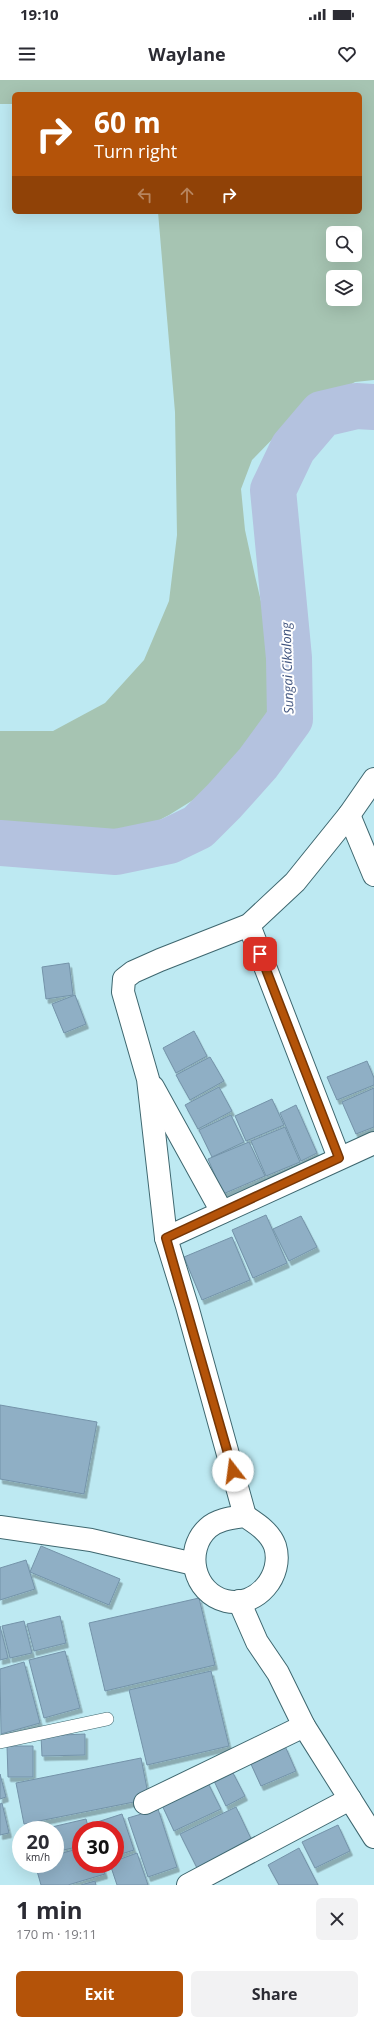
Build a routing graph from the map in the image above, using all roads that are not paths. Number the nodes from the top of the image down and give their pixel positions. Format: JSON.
{"nodes":[{"id":1,"x":374,"y":779,"type":"edge"},
{"id":2,"x":349,"y":815,"type":"junction"},
{"id":3,"x":374,"y":875,"type":"edge"},
{"id":4,"x":249,"y":925,"type":"junction"},
{"id":5,"x":148,"y":1079,"type":"junction"},
{"id":6,"x":374,"y":1143,"type":"edge"},
{"id":7,"x":339,"y":1158,"type":"junction"},
{"id":8,"x":222,"y":1212,"type":"junction"},
{"id":9,"x":166,"y":1238,"type":"junction"},
{"id":10,"x":245,"y":1516,"type":"junction"},
{"id":11,"x":0,"y":1527,"type":"edge"},
{"id":12,"x":194,"y":1564,"type":"junction"},
{"id":13,"x":239,"y":1601,"type":"junction"},
{"id":14,"x":107,"y":1719,"type":"dead end"},
{"id":15,"x":304,"y":1726,"type":"junction"},
{"id":16,"x":0,"y":1742,"type":"edge"},
{"id":17,"x":350,"y":1799,"type":"junction"},
{"id":18,"x":145,"y":1803,"type":"dead end"},
{"id":19,"x":374,"y":1837,"type":"edge"},
{"id":20,"x":188,"y":1885,"type":"edge"}],
"edges":[{"from":1,"to":2,"type":"street"},
{"from":2,"to":3,"type":"street"},
{"from":2,"to":4,"type":"street"},
{"from":4,"to":5,"type":"street"},
{"from":4,"to":7,"type":"street"},
{"from":5,"to":8,"type":"street"},
{"from":5,"to":9,"type":"street"},
{"from":6,"to":7,"type":"street"},
{"from":7,"to":8,"type":"street"},
{"from":8,"to":9,"type":"street"},
{"from":9,"to":10,"type":"street"},
{"from":10,"to":12,"type":"street"},
{"from":10,"to":13,"type":"street"},
{"from":11,"to":12,"type":"street"},
{"from":12,"to":13,"type":"street"},
{"from":13,"to":15,"type":"street"},
{"from":14,"to":16,"type":"lane"},
{"from":15,"to":17,"type":"street"},
{"from":15,"to":18,"type":"street"},
{"from":17,"to":19,"type":"street"},
{"from":17,"to":20,"type":"street"}]}
